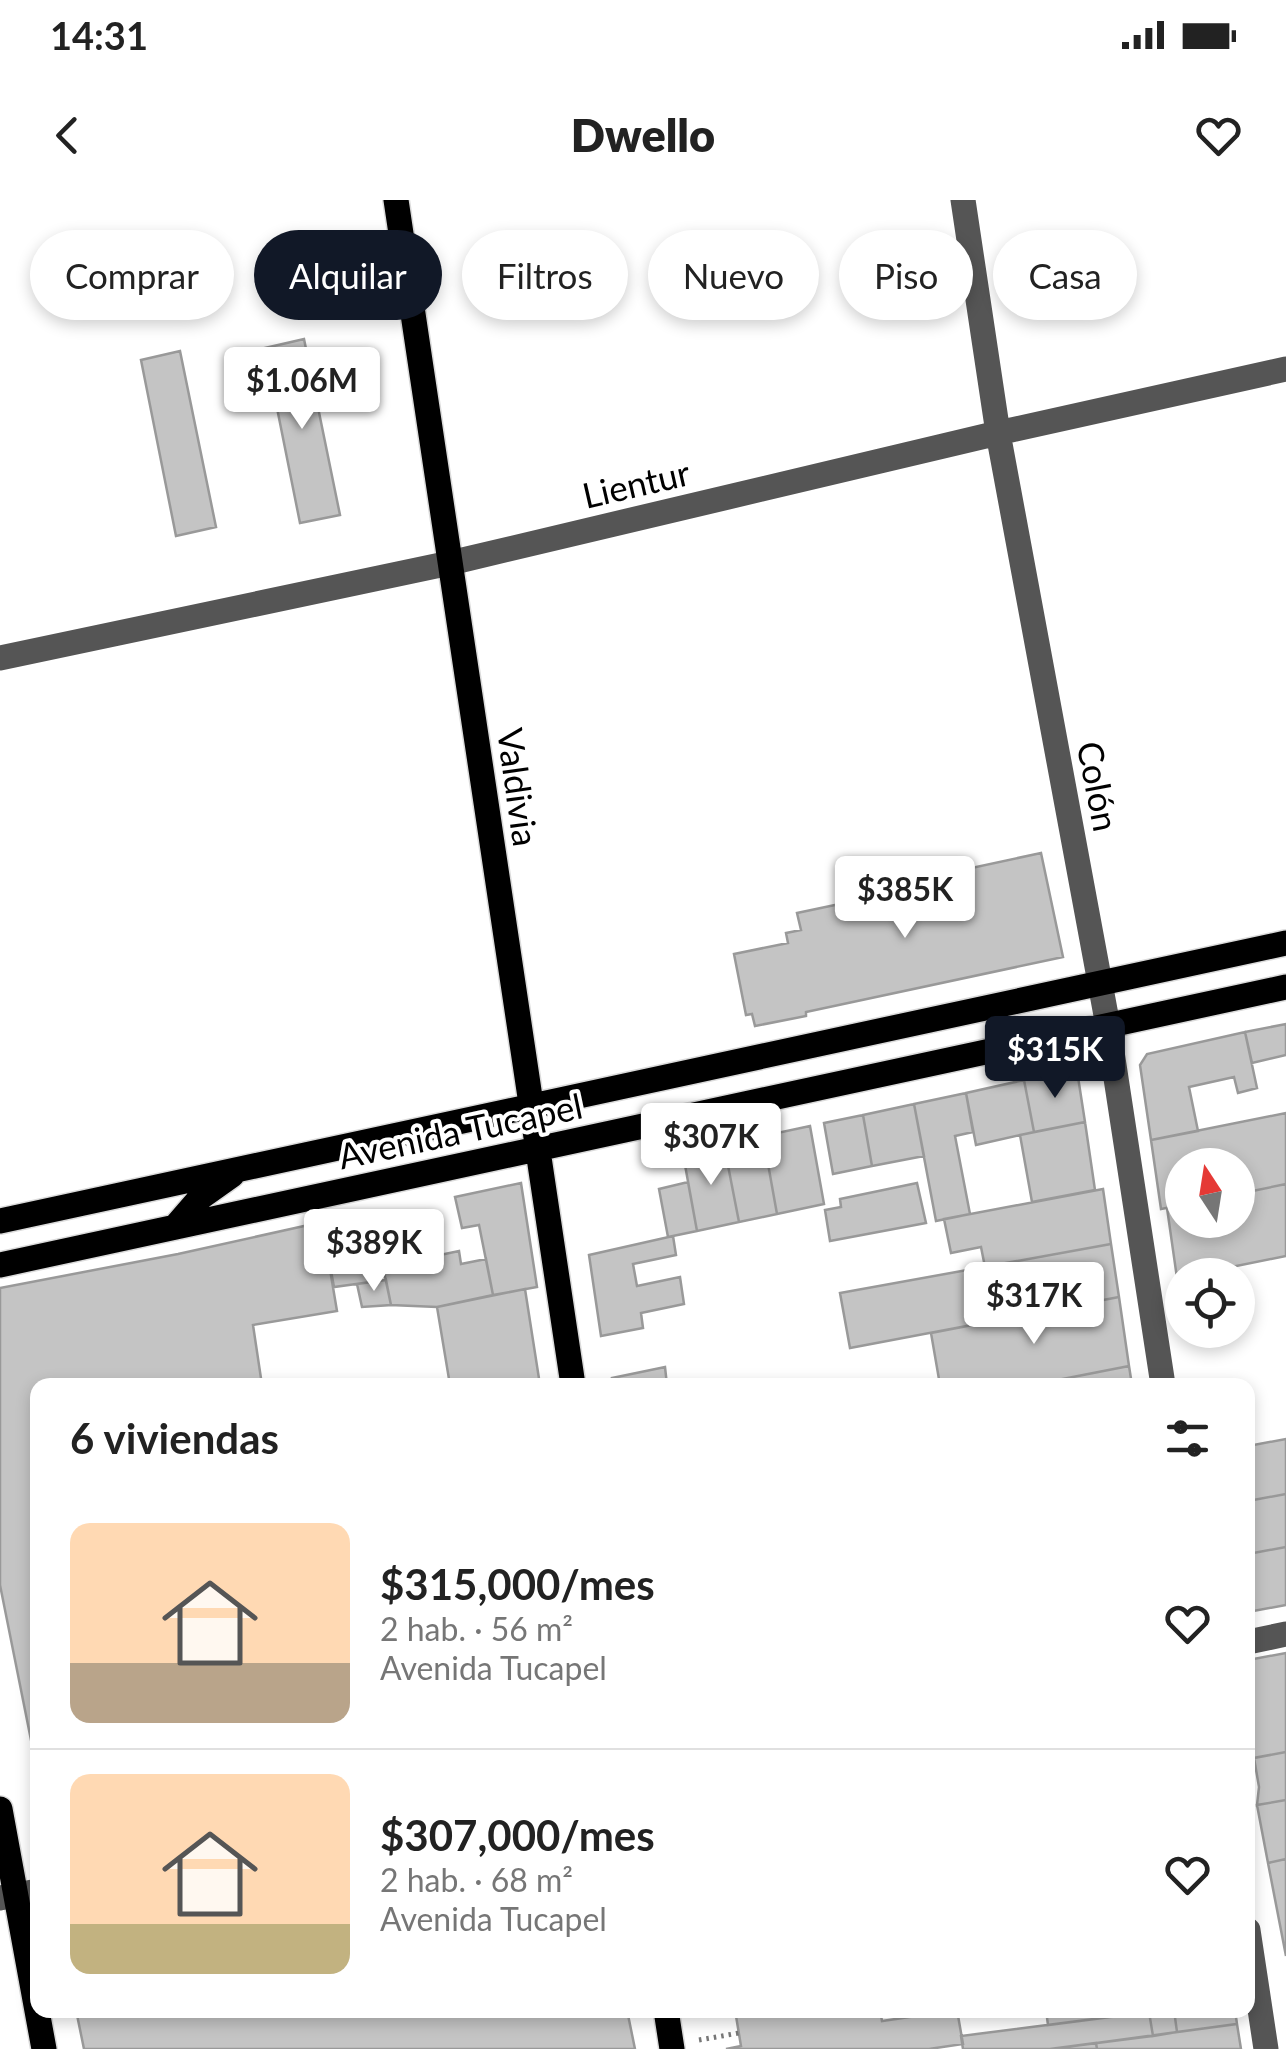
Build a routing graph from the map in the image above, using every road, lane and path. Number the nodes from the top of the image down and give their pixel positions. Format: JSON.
{"nodes":[{"id":1,"x":396,"y":200,"type":"edge"},
{"id":2,"x":963,"y":200,"type":"edge"},
{"id":3,"x":1286,"y":369,"type":"edge"},
{"id":4,"x":998,"y":433,"type":"junction"},
{"id":5,"x":450,"y":564,"type":"junction"},
{"id":6,"x":0,"y":658,"type":"edge"},
{"id":7,"x":1286,"y":943,"type":"edge"},
{"id":8,"x":1100,"y":984,"type":"junction"},
{"id":9,"x":1286,"y":987,"type":"edge"},
{"id":10,"x":1108,"y":1026,"type":"junction"},
{"id":11,"x":532,"y":1106,"type":"junction"},
{"id":12,"x":538,"y":1148,"type":"junction"},
{"id":13,"x":245,"y":1168,"type":"junction"},
{"id":14,"x":0,"y":1220,"type":"edge"},
{"id":15,"x":175,"y":1227,"type":"junction"},
{"id":16,"x":0,"y":1265,"type":"edge"},
{"id":17,"x":572,"y":1378,"type":"edge"},
{"id":18,"x":1162,"y":1378,"type":"edge"},
{"id":19,"x":1286,"y":1634,"type":"edge"},
{"id":20,"x":1255,"y":1641,"type":"edge"},
{"id":21,"x":0,"y":1810,"type":"edge"},
{"id":22,"x":18,"y":1895,"type":"edge"},
{"id":23,"x":30,"y":1966,"type":"edge"},
{"id":24,"x":1255,"y":1976,"type":"edge"},
{"id":25,"x":39,"y":2018,"type":"edge"},
{"id":26,"x":667,"y":2018,"type":"edge"},
{"id":27,"x":739,"y":2033,"type":"dead end"},
{"id":28,"x":672,"y":2047,"type":"edge"},
{"id":29,"x":44,"y":2049,"type":"edge"},
{"id":30,"x":1266,"y":2049,"type":"edge"}],
"edges":[{"from":1,"to":5,"type":"main road","name":"Valdivia"},
{"from":2,"to":4,"type":"street","name":"Colón"},
{"from":3,"to":4,"type":"street","name":"Lientur"},
{"from":4,"to":5,"type":"street","name":"Lientur"},
{"from":4,"to":8,"type":"street","name":"Colón"},
{"from":5,"to":6,"type":"street","name":"Lientur"},
{"from":5,"to":11,"type":"main road","name":"Valdivia"},
{"from":7,"to":8,"type":"main road","name":"Avenida Tucapel"},
{"from":8,"to":10,"type":"street","name":"Colón"},
{"from":8,"to":11,"type":"main road","name":"Avenida Tucapel"},
{"from":9,"to":10,"type":"main road","name":"Avenida Tucapel"},
{"from":10,"to":12,"type":"main road","name":"Avenida Tucapel"},
{"from":10,"to":18,"type":"street","name":"Colón"},
{"from":11,"to":12,"type":"main road","name":"Valdivia"},
{"from":11,"to":13,"type":"main road","name":"Avenida Tucapel"},
{"from":12,"to":15,"type":"main road","name":"Avenida Tucapel"},
{"from":12,"to":17,"type":"main road","name":"Valdivia"},
{"from":13,"to":14,"type":"main road","name":"Avenida Tucapel"},
{"from":13,"to":15,"type":"main road"},
{"from":15,"to":16,"type":"main road","name":"Avenida Tucapel"},
{"from":19,"to":20,"type":"street"},
{"from":21,"to":22,"type":"main road"},
{"from":22,"to":23,"type":"main road"},
{"from":24,"to":30,"type":"street"},
{"from":25,"to":29,"type":"main road"},
{"from":26,"to":28,"type":"main road"},
{"from":27,"to":28,"type":"path"}]}
